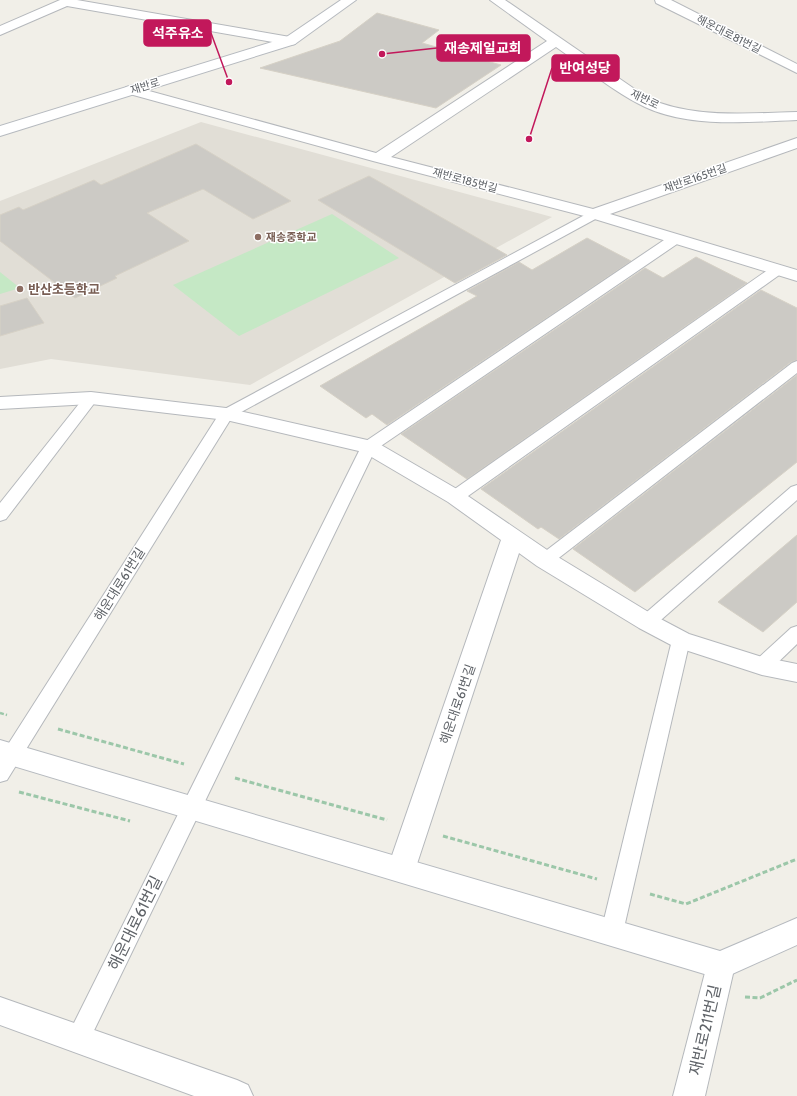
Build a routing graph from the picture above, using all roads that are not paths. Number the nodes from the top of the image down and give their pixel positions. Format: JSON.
{"nodes":[{"id":1,"x":350,"y":0,"type":"edge"},
{"id":2,"x":496,"y":0,"type":"edge"},
{"id":3,"x":661,"y":0,"type":"edge"},
{"id":4,"x":67,"y":1,"type":"edge"},
{"id":5,"x":0,"y":31,"type":"edge"},
{"id":6,"x":290,"y":42,"type":"junction"},
{"id":7,"x":555,"y":42,"type":"junction"},
{"id":8,"x":797,"y":69,"type":"edge"},
{"id":9,"x":131,"y":90,"type":"junction"},
{"id":10,"x":797,"y":116,"type":"edge"},
{"id":11,"x":0,"y":131,"type":"edge"},
{"id":12,"x":797,"y":143,"type":"edge"},
{"id":13,"x":378,"y":158,"type":"junction"},
{"id":14,"x":594,"y":214,"type":"junction"},
{"id":15,"x":675,"y":239,"type":"junction"},
{"id":16,"x":777,"y":270,"type":"junction"},
{"id":17,"x":797,"y":276,"type":"edge"},
{"id":18,"x":797,"y":366,"type":"edge"},
{"id":19,"x":91,"y":398,"type":"junction"},
{"id":20,"x":0,"y":403,"type":"edge"},
{"id":21,"x":226,"y":414,"type":"junction"},
{"id":22,"x":369,"y":447,"type":"junction"},
{"id":23,"x":797,"y":491,"type":"edge"},
{"id":24,"x":455,"y":497,"type":"junction"},
{"id":25,"x":0,"y":515,"type":"edge"},
{"id":26,"x":513,"y":538,"type":"junction"},
{"id":27,"x":545,"y":560,"type":"junction"},
{"id":28,"x":647,"y":622,"type":"junction"},
{"id":29,"x":797,"y":633,"type":"edge"},
{"id":30,"x":681,"y":640,"type":"junction"},
{"id":31,"x":762,"y":666,"type":"junction"},
{"id":32,"x":797,"y":673,"type":"edge"},
{"id":33,"x":4,"y":760,"type":"edge"},
{"id":34,"x":192,"y":808,"type":"junction"},
{"id":35,"x":401,"y":870,"type":"junction"},
{"id":36,"x":797,"y":931,"type":"edge"},
{"id":37,"x":612,"y":932,"type":"junction"},
{"id":38,"x":721,"y":964,"type":"junction"},
{"id":39,"x":0,"y":1011,"type":"edge"},
{"id":40,"x":78,"y":1039,"type":"junction"},
{"id":41,"x":237,"y":1096,"type":"edge"},
{"id":42,"x":690,"y":1096,"type":"edge"}],
"edges":[{"from":1,"to":6,"type":"street","name":"재반로"},
{"from":2,"to":7,"type":"street","name":"재반로"},
{"from":3,"to":8,"type":"street","name":"해운대로81번길"},
{"from":4,"to":5,"type":"street"},
{"from":4,"to":6,"type":"street"},
{"from":6,"to":9,"type":"street","name":"재반로"},
{"from":7,"to":10,"type":"street","name":"재반로"},
{"from":7,"to":13,"type":"street"},
{"from":9,"to":11,"type":"street","name":"재반로"},
{"from":9,"to":13,"type":"street","name":"재반로185번길"},
{"from":12,"to":14,"type":"street","name":"재반로165번길"},
{"from":13,"to":14,"type":"street","name":"재반로185번길"},
{"from":14,"to":15,"type":"street","name":"재반로185번길"},
{"from":14,"to":21,"type":"lane"},
{"from":15,"to":16,"type":"street","name":"재반로185번길"},
{"from":15,"to":22,"type":"lane"},
{"from":16,"to":17,"type":"street","name":"재반로185번길"},
{"from":16,"to":24,"type":"lane"},
{"from":18,"to":27,"type":"lane"},
{"from":19,"to":20,"type":"street"},
{"from":19,"to":21,"type":"street"},
{"from":19,"to":25,"type":"lane"},
{"from":21,"to":22,"type":"street"},
{"from":21,"to":33,"type":"lane","name":"해운대로61번길"},
{"from":22,"to":24,"type":"street"},
{"from":22,"to":34,"type":"lane","name":"해운대로61번길"},
{"from":23,"to":28,"type":"lane"},
{"from":24,"to":26,"type":"street"},
{"from":26,"to":27,"type":"street"},
{"from":26,"to":35,"type":"street","name":"해운대로61번길"},
{"from":27,"to":28,"type":"street"},
{"from":28,"to":30,"type":"street"},
{"from":29,"to":31,"type":"lane"},
{"from":30,"to":31,"type":"street"},
{"from":30,"to":37,"type":"lane"},
{"from":31,"to":32,"type":"street"},
{"from":33,"to":34,"type":"street","name":"해운대로61번길"},
{"from":34,"to":35,"type":"street","name":"해운대로61번길"},
{"from":34,"to":40,"type":"lane","name":"해운대로61번길"},
{"from":35,"to":37,"type":"street","name":"해운대로61번길"},
{"from":36,"to":38,"type":"street"},
{"from":37,"to":38,"type":"street","name":"해운대로61번길"},
{"from":38,"to":42,"type":"street","name":"재반로211번길"},
{"from":39,"to":40,"type":"street"},
{"from":40,"to":41,"type":"street"}]}
